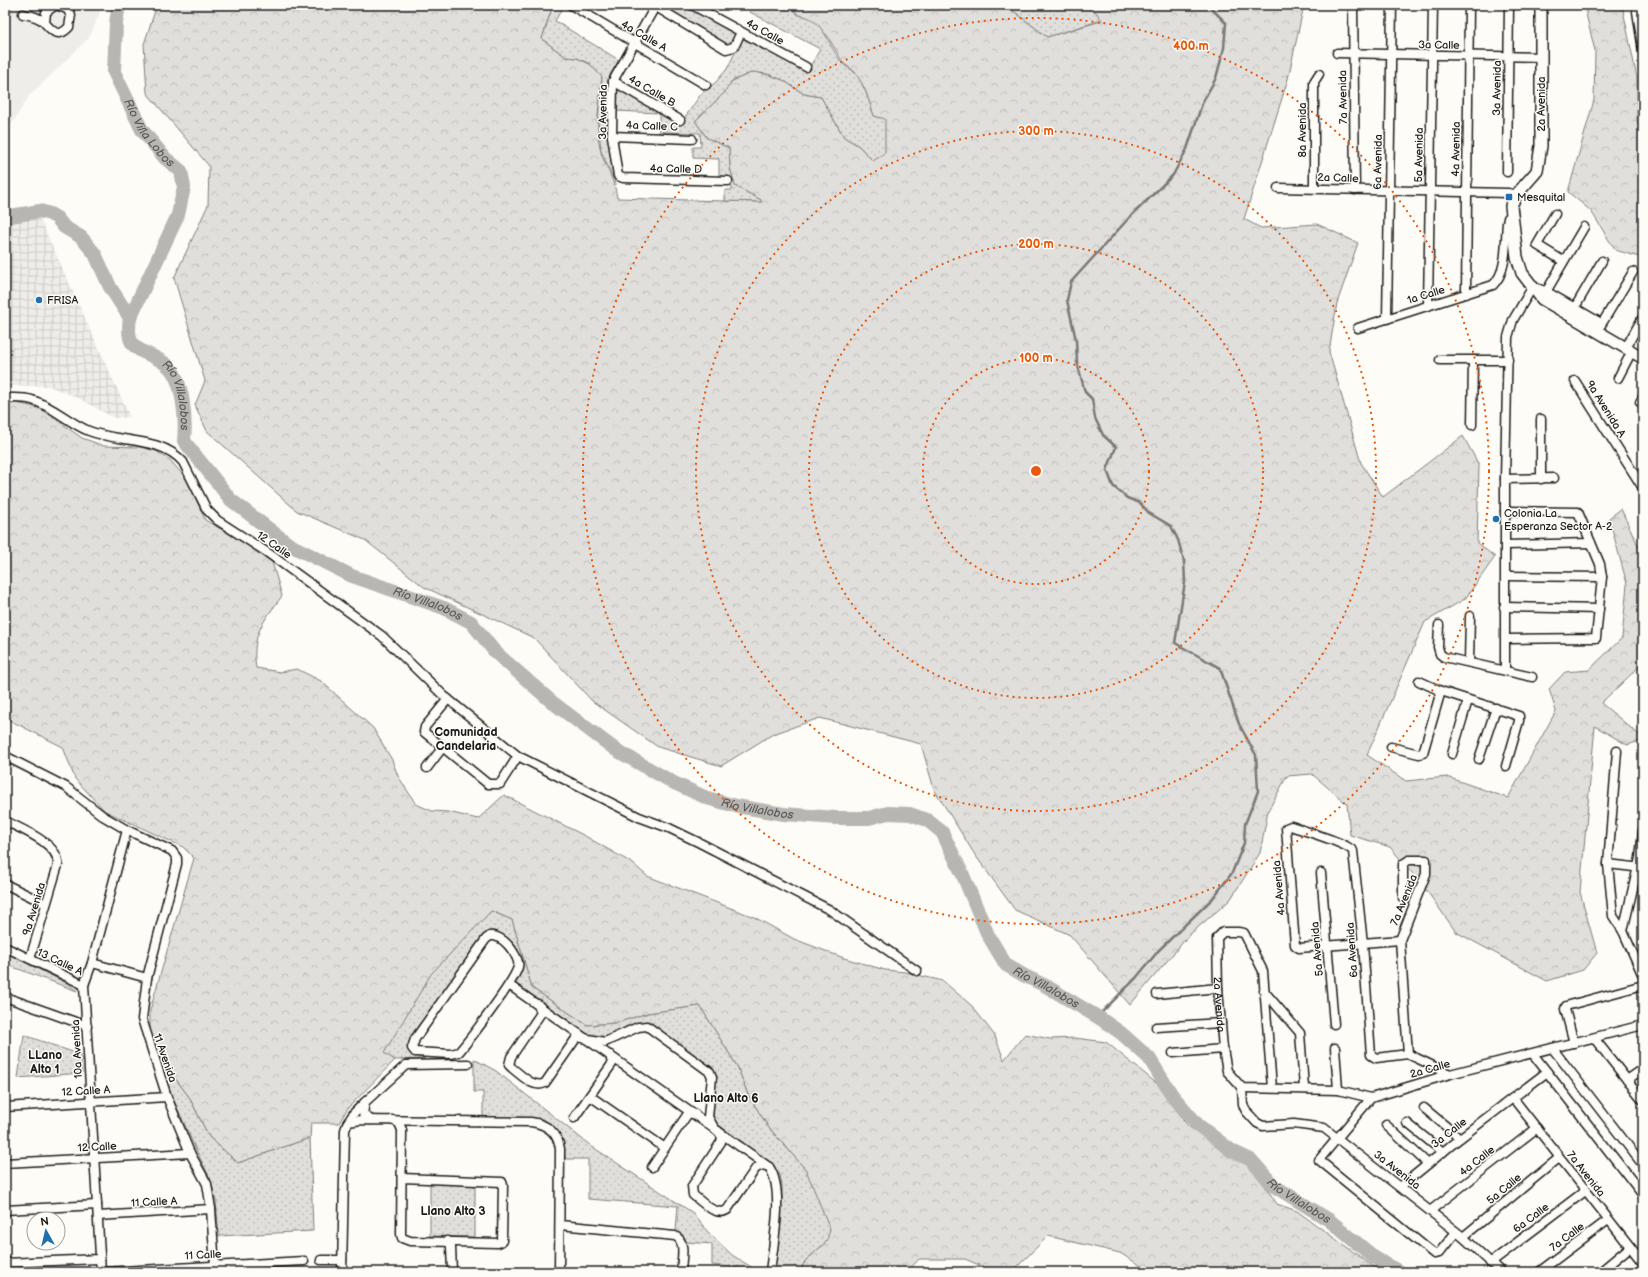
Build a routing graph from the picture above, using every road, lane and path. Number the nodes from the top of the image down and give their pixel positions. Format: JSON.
{"nodes":[{"id":1,"x":570,"y":5,"type":"edge"},
{"id":2,"x":692,"y":5,"type":"edge"},
{"id":3,"x":1354,"y":5,"type":"edge"},
{"id":4,"x":1392,"y":5,"type":"edge"},
{"id":5,"x":1433,"y":5,"type":"edge"},
{"id":6,"x":1469,"y":5,"type":"edge"},
{"id":7,"x":1509,"y":5,"type":"edge"},
{"id":8,"x":1541,"y":5,"type":"edge"},
{"id":9,"x":1636,"y":5,"type":"edge"},
{"id":10,"x":655,"y":6,"type":"edge"},
{"id":11,"x":23,"y":14,"type":"tunnel mouth"},
{"id":12,"x":44,"y":23,"type":"dead end"},
{"id":13,"x":741,"y":32,"type":"junction"},
{"id":14,"x":635,"y":43,"type":"junction"},
{"id":15,"x":1643,"y":51,"type":"edge"},
{"id":16,"x":1337,"y":53,"type":"dead end"},
{"id":17,"x":1353,"y":55,"type":"junction"},
{"id":18,"x":1391,"y":55,"type":"junction"},
{"id":19,"x":1432,"y":56,"type":"junction"},
{"id":20,"x":1468,"y":56,"type":"junction"},
{"id":21,"x":1509,"y":56,"type":"junction"},
{"id":22,"x":1541,"y":56,"type":"junction"},
{"id":23,"x":806,"y":67,"type":"dead end"},
{"id":24,"x":1319,"y":74,"type":"dead end"},
{"id":25,"x":613,"y":81,"type":"junction"},
{"id":26,"x":706,"y":85,"type":"dead end"},
{"id":27,"x":680,"y":120,"type":"dead end"},
{"id":28,"x":612,"y":136,"type":"junction"},
{"id":29,"x":692,"y":139,"type":"dead end"},
{"id":30,"x":1507,"y":172,"type":"dead end"},
{"id":31,"x":623,"y":178,"type":"joint"},
{"id":32,"x":728,"y":181,"type":"dead end"},
{"id":33,"x":1278,"y":188,"type":"dead end"},
{"id":34,"x":1314,"y":188,"type":"junction"},
{"id":35,"x":1355,"y":190,"type":"junction"},
{"id":36,"x":1389,"y":190,"type":"junction"},
{"id":37,"x":1430,"y":191,"type":"junction"},
{"id":38,"x":1467,"y":192,"type":"junction"},
{"id":39,"x":1516,"y":195,"type":"junction"},
{"id":40,"x":1555,"y":214,"type":"dead end"},
{"id":41,"x":1512,"y":217,"type":"junction"},
{"id":42,"x":1584,"y":227,"type":"dead end"},
{"id":43,"x":1563,"y":261,"type":"junction"},
{"id":44,"x":1602,"y":261,"type":"dead end"},
{"id":45,"x":1632,"y":272,"type":"dead end"},
{"id":46,"x":1532,"y":288,"type":"junction"},
{"id":47,"x":1466,"y":294,"type":"junction"},
{"id":48,"x":1544,"y":296,"type":"junction"},
{"id":49,"x":1428,"y":306,"type":"junction"},
{"id":50,"x":1574,"y":309,"type":"junction"},
{"id":51,"x":1643,"y":317,"type":"edge"},
{"id":52,"x":1387,"y":319,"type":"junction"},
{"id":53,"x":1602,"y":325,"type":"junction"},
{"id":54,"x":1358,"y":328,"type":"dead end"},
{"id":55,"x":1635,"y":348,"type":"edge"},
{"id":56,"x":1643,"y":358,"type":"edge"},
{"id":57,"x":1440,"y":360,"type":"dead end"},
{"id":58,"x":1473,"y":360,"type":"junction"},
{"id":59,"x":1508,"y":360,"type":"junction"},
{"id":60,"x":1618,"y":378,"type":"dead end"},
{"id":61,"x":1575,"y":381,"type":"dead end"},
{"id":62,"x":5,"y":398,"type":"edge"},
{"id":63,"x":1541,"y":419,"type":"dead end"},
{"id":64,"x":1472,"y":425,"type":"dead end"},
{"id":65,"x":1554,"y":478,"type":"dead end"},
{"id":66,"x":1505,"y":479,"type":"junction"},
{"id":67,"x":1541,"y":479,"type":"junction"},
{"id":68,"x":1643,"y":488,"type":"edge"},
{"id":69,"x":1505,"y":511,"type":"junction"},
{"id":70,"x":1591,"y":543,"type":"junction"},
{"id":71,"x":1505,"y":545,"type":"junction"},
{"id":72,"x":1506,"y":576,"type":"junction"},
{"id":73,"x":1602,"y":577,"type":"junction"},
{"id":74,"x":1504,"y":607,"type":"junction"},
{"id":75,"x":1599,"y":609,"type":"junction"},
{"id":76,"x":1470,"y":616,"type":"dead end"},
{"id":77,"x":1439,"y":625,"type":"dead end"},
{"id":78,"x":1506,"y":639,"type":"junction"},
{"id":79,"x":1469,"y":662,"type":"junction"},
{"id":80,"x":1505,"y":670,"type":"junction"},
{"id":81,"x":1532,"y":677,"type":"dead end"},
{"id":82,"x":1419,"y":681,"type":"dead end"},
{"id":83,"x":1441,"y":691,"type":"junction"},
{"id":84,"x":448,"y":699,"type":"junction"},
{"id":85,"x":1468,"y":700,"type":"junction"},
{"id":86,"x":1496,"y":708,"type":"junction"},
{"id":87,"x":443,"y":747,"type":"junction"},
{"id":88,"x":1391,"y":747,"type":"dead end"},
{"id":89,"x":1616,"y":751,"type":"dead end"},
{"id":90,"x":1452,"y":754,"type":"dead end"},
{"id":91,"x":5,"y":756,"type":"edge"},
{"id":92,"x":518,"y":756,"type":"junction"},
{"id":93,"x":1479,"y":759,"type":"dead end"},
{"id":94,"x":1506,"y":766,"type":"dead end"},
{"id":95,"x":427,"y":768,"type":"dead end"},
{"id":96,"x":5,"y":821,"type":"edge"},
{"id":97,"x":127,"y":830,"type":"junction"},
{"id":98,"x":1643,"y":830,"type":"edge"},
{"id":99,"x":1349,"y":848,"type":"joint"},
{"id":100,"x":1608,"y":864,"type":"junction"},
{"id":101,"x":1640,"y":868,"type":"edge"},
{"id":102,"x":1321,"y":873,"type":"dead end"},
{"id":103,"x":5,"y":884,"type":"edge"},
{"id":104,"x":1403,"y":898,"type":"dead end"},
{"id":105,"x":46,"y":904,"type":"junction"},
{"id":106,"x":1623,"y":931,"type":"junction"},
{"id":107,"x":1400,"y":940,"type":"junction"},
{"id":108,"x":1363,"y":944,"type":"junction"},
{"id":109,"x":1328,"y":946,"type":"junction"},
{"id":110,"x":5,"y":947,"type":"edge"},
{"id":111,"x":30,"y":960,"type":"junction"},
{"id":112,"x":92,"y":963,"type":"junction"},
{"id":113,"x":917,"y":971,"type":"dead end"},
{"id":114,"x":1643,"y":976,"type":"edge"},
{"id":115,"x":147,"y":978,"type":"junction"},
{"id":116,"x":84,"y":985,"type":"junction"},
{"id":117,"x":509,"y":985,"type":"junction"},
{"id":118,"x":1643,"y":985,"type":"edge"},
{"id":119,"x":1218,"y":988,"type":"junction"},
{"id":120,"x":1264,"y":991,"type":"junction"},
{"id":121,"x":1157,"y":994,"type":"dead end"},
{"id":122,"x":5,"y":997,"type":"edge"},
{"id":123,"x":537,"y":1004,"type":"junction"},
{"id":124,"x":1221,"y":1022,"type":"junction"},
{"id":125,"x":1334,"y":1024,"type":"dead end"},
{"id":126,"x":1643,"y":1025,"type":"edge"},
{"id":127,"x":86,"y":1026,"type":"junction"},
{"id":128,"x":1156,"y":1027,"type":"dead end"},
{"id":129,"x":1594,"y":1038,"type":"junction"},
{"id":130,"x":588,"y":1040,"type":"junction"},
{"id":131,"x":1574,"y":1043,"type":"junction"},
{"id":132,"x":1335,"y":1048,"type":"dead end"},
{"id":133,"x":1223,"y":1049,"type":"junction"},
{"id":134,"x":1553,"y":1049,"type":"junction"},
{"id":135,"x":1173,"y":1053,"type":"dead end"},
{"id":136,"x":1408,"y":1054,"type":"junction"},
{"id":137,"x":1533,"y":1054,"type":"junction"},
{"id":138,"x":610,"y":1055,"type":"junction"},
{"id":139,"x":468,"y":1064,"type":"dead end"},
{"id":140,"x":1643,"y":1069,"type":"edge"},
{"id":141,"x":1547,"y":1072,"type":"junction"},
{"id":142,"x":1450,"y":1074,"type":"junction"},
{"id":143,"x":1627,"y":1080,"type":"junction"},
{"id":144,"x":1242,"y":1088,"type":"junction"},
{"id":145,"x":1272,"y":1088,"type":"junction"},
{"id":146,"x":1304,"y":1088,"type":"junction"},
{"id":147,"x":1338,"y":1090,"type":"junction"},
{"id":148,"x":590,"y":1096,"type":"junction"},
{"id":149,"x":167,"y":1097,"type":"junction"},
{"id":150,"x":1371,"y":1098,"type":"junction"},
{"id":151,"x":1513,"y":1098,"type":"junction"},
{"id":152,"x":1643,"y":1100,"type":"edge"},
{"id":153,"x":91,"y":1102,"type":"junction"},
{"id":154,"x":365,"y":1102,"type":"junction"},
{"id":155,"x":5,"y":1107,"type":"edge"},
{"id":156,"x":1424,"y":1108,"type":"dead end"},
{"id":157,"x":695,"y":1114,"type":"junction"},
{"id":158,"x":574,"y":1118,"type":"dead end"},
{"id":159,"x":371,"y":1120,"type":"junction"},
{"id":160,"x":391,"y":1120,"type":"junction"},
{"id":161,"x":1407,"y":1123,"type":"dead end"},
{"id":162,"x":347,"y":1125,"type":"junction"},
{"id":163,"x":1386,"y":1125,"type":"dead end"},
{"id":164,"x":716,"y":1128,"type":"junction"},
{"id":165,"x":1537,"y":1128,"type":"junction"},
{"id":166,"x":1336,"y":1138,"type":"junction"},
{"id":167,"x":1460,"y":1138,"type":"junction"},
{"id":168,"x":665,"y":1148,"type":"junction"},
{"id":169,"x":1443,"y":1152,"type":"junction"},
{"id":170,"x":190,"y":1153,"type":"junction"},
{"id":171,"x":94,"y":1158,"type":"junction"},
{"id":172,"x":1559,"y":1158,"type":"junction"},
{"id":173,"x":5,"y":1163,"type":"edge"},
{"id":174,"x":1428,"y":1164,"type":"junction"},
{"id":175,"x":1643,"y":1165,"type":"edge"},
{"id":176,"x":769,"y":1167,"type":"junction"},
{"id":177,"x":652,"y":1168,"type":"dead end"},
{"id":178,"x":402,"y":1178,"type":"junction"},
{"id":179,"x":1400,"y":1187,"type":"junction"},
{"id":180,"x":1585,"y":1190,"type":"junction"},
{"id":181,"x":1643,"y":1195,"type":"edge"},
{"id":182,"x":97,"y":1205,"type":"junction"},
{"id":183,"x":5,"y":1210,"type":"edge"},
{"id":184,"x":211,"y":1210,"type":"junction"},
{"id":185,"x":1430,"y":1211,"type":"junction"},
{"id":186,"x":98,"y":1216,"type":"junction"},
{"id":187,"x":1608,"y":1220,"type":"junction"},
{"id":188,"x":560,"y":1225,"type":"junction"},
{"id":189,"x":1456,"y":1232,"type":"junction"},
{"id":190,"x":1463,"y":1238,"type":"junction"},
{"id":191,"x":447,"y":1241,"type":"junction"},
{"id":192,"x":1630,"y":1247,"type":"junction"},
{"id":193,"x":100,"y":1259,"type":"junction"},
{"id":194,"x":321,"y":1260,"type":"dead end"},
{"id":195,"x":342,"y":1260,"type":"junction"},
{"id":196,"x":304,"y":1261,"type":"dead end"},
{"id":197,"x":5,"y":1263,"type":"edge"},
{"id":198,"x":1490,"y":1263,"type":"junction"},
{"id":199,"x":1643,"y":1263,"type":"edge"},
{"id":200,"x":215,"y":1266,"type":"junction"},
{"id":201,"x":102,"y":1272,"type":"edge"},
{"id":202,"x":342,"y":1272,"type":"edge"},
{"id":203,"x":452,"y":1272,"type":"edge"},
{"id":204,"x":559,"y":1272,"type":"edge"},
{"id":205,"x":680,"y":1272,"type":"edge"},
{"id":206,"x":770,"y":1272,"type":"edge"},
{"id":207,"x":1501,"y":1272,"type":"edge"},
{"id":208,"x":1538,"y":1272,"type":"edge"},
{"id":209,"x":1600,"y":1272,"type":"edge"}],
"edges":[{"from":1,"to":14,"type":"street","name":"4a Calle A"},
{"from":2,"to":13,"type":"street","name":"4a Calle"},
{"from":3,"to":17,"type":"street","name":"7a Avenida"},
{"from":4,"to":18,"type":"street","name":"6a Avenida"},
{"from":5,"to":19,"type":"street","name":"5a Avenida"},
{"from":6,"to":20,"type":"street","name":"4a Avenida"},
{"from":7,"to":21,"type":"street","name":"3a Avenida"},
{"from":8,"to":22,"type":"main road","name":"2a Avenida"},
{"from":9,"to":15,"type":"street"},
{"from":10,"to":13,"type":"street"},
{"from":10,"to":14,"type":"street","name":"3a Avenida"},
{"from":11,"to":12,"type":"street"},
{"from":13,"to":23,"type":"street","name":"4a Calle"},
{"from":14,"to":25,"type":"street","name":"3a Avenida"},
{"from":14,"to":26,"type":"street","name":"4a Calle A"},
{"from":16,"to":17,"type":"street","name":"3a Calle"},
{"from":17,"to":18,"type":"street","name":"3a Calle"},
{"from":17,"to":35,"type":"street","name":"7a Avenida"},
{"from":18,"to":19,"type":"street","name":"3a Calle"},
{"from":18,"to":36,"type":"street","name":"6a Avenida"},
{"from":19,"to":20,"type":"street","name":"3a Calle"},
{"from":19,"to":37,"type":"street","name":"5a Avenida"},
{"from":20,"to":21,"type":"street","name":"3a Calle"},
{"from":20,"to":38,"type":"street","name":"4a Avenida"},
{"from":21,"to":22,"type":"street","name":"3a Calle"},
{"from":21,"to":30,"type":"street","name":"3a Avenida"},
{"from":22,"to":39,"type":"main road","name":"2a Avenida"},
{"from":24,"to":34,"type":"street","name":"8a Avenida"},
{"from":25,"to":27,"type":"street","name":"4a Calle B"},
{"from":25,"to":28,"type":"street","name":"3a Avenida"},
{"from":28,"to":29,"type":"street","name":"4a Calle C"},
{"from":28,"to":31,"type":"street","name":"3a Avenida"},
{"from":31,"to":32,"type":"street","name":"4a Calle D"},
{"from":33,"to":34,"type":"street","name":"2a Calle"},
{"from":34,"to":35,"type":"street","name":"2a Calle"},
{"from":35,"to":36,"type":"street","name":"2a Calle"},
{"from":36,"to":37,"type":"street","name":"2a Calle"},
{"from":36,"to":52,"type":"street","name":"6a Avenida"},
{"from":37,"to":38,"type":"street","name":"2a Calle"},
{"from":37,"to":49,"type":"street","name":"5a Avenida"},
{"from":38,"to":39,"type":"street","name":"2a Calle"},
{"from":38,"to":47,"type":"street","name":"4a Avenida"},
{"from":39,"to":41,"type":"main road"},
{"from":40,"to":43,"type":"street"},
{"from":41,"to":46,"type":"main road"},
{"from":41,"to":47,"type":"street","name":"1a Calle"},
{"from":42,"to":43,"type":"street"},
{"from":43,"to":48,"type":"street"},
{"from":44,"to":50,"type":"street"},
{"from":45,"to":53,"type":"street"},
{"from":46,"to":48,"type":"main road"},
{"from":46,"to":59,"type":"street"},
{"from":47,"to":49,"type":"street","name":"1a Calle"},
{"from":48,"to":50,"type":"main road"},
{"from":48,"to":55,"type":"main road"},
{"from":49,"to":52,"type":"street","name":"1a Calle"},
{"from":50,"to":53,"type":"main road"},
{"from":51,"to":55,"type":"street"},
{"from":52,"to":54,"type":"street","name":"1a Calle"},
{"from":53,"to":55,"type":"main road"},
{"from":55,"to":56,"type":"main road"},
{"from":55,"to":60,"type":"street"},
{"from":57,"to":58,"type":"street"},
{"from":58,"to":59,"type":"street"},
{"from":58,"to":64,"type":"street"},
{"from":59,"to":66,"type":"street"},
{"from":61,"to":68,"type":"street","name":"9a Avenida A"},
{"from":62,"to":84,"type":"street","name":"12 Calle"},
{"from":63,"to":67,"type":"street"},
{"from":65,"to":67,"type":"street"},
{"from":66,"to":67,"type":"street"},
{"from":66,"to":69,"type":"street"},
{"from":69,"to":70,"type":"street"},
{"from":69,"to":71,"type":"street"},
{"from":70,"to":71,"type":"street"},
{"from":70,"to":73,"type":"street"},
{"from":71,"to":72,"type":"street"},
{"from":72,"to":73,"type":"street"},
{"from":72,"to":74,"type":"street"},
{"from":73,"to":75,"type":"street"},
{"from":74,"to":75,"type":"street"},
{"from":74,"to":78,"type":"street"},
{"from":75,"to":78,"type":"street"},
{"from":76,"to":79,"type":"street"},
{"from":77,"to":79,"type":"street"},
{"from":78,"to":80,"type":"street"},
{"from":79,"to":80,"type":"street"},
{"from":80,"to":81,"type":"street"},
{"from":82,"to":83,"type":"street"},
{"from":83,"to":85,"type":"street"},
{"from":83,"to":88,"type":"street"},
{"from":84,"to":87,"type":"street"},
{"from":84,"to":92,"type":"street","name":"12 Calle"},
{"from":85,"to":86,"type":"street"},
{"from":85,"to":90,"type":"street"},
{"from":86,"to":93,"type":"street"},
{"from":86,"to":94,"type":"street"},
{"from":87,"to":92,"type":"street"},
{"from":87,"to":95,"type":"street"},
{"from":89,"to":100,"type":"street"},
{"from":91,"to":97,"type":"street"},
{"from":92,"to":113,"type":"street","name":"12 Calle"},
{"from":96,"to":105,"type":"street","name":"9a Avenida"},
{"from":97,"to":112,"type":"street","name":"10a Avenida"},
{"from":97,"to":115,"type":"street","name":"11 Avenida"},
{"from":98,"to":101,"type":"street"},
{"from":99,"to":108,"type":"street","name":"6a Avenida"},
{"from":99,"to":109,"type":"street","name":"4a Avenida"},
{"from":100,"to":101,"type":"street"},
{"from":100,"to":106,"type":"street"},
{"from":101,"to":106,"type":"street"},
{"from":102,"to":109,"type":"street","name":"5a Avenida"},
{"from":103,"to":105,"type":"street"},
{"from":104,"to":107,"type":"street","name":"7a Avenida"},
{"from":105,"to":111,"type":"street","name":"9a Avenida"},
{"from":106,"to":114,"type":"street"},
{"from":107,"to":108,"type":"street"},
{"from":107,"to":136,"type":"street","name":"7a Avenida"},
{"from":108,"to":109,"type":"street"},
{"from":108,"to":136,"type":"street","name":"6a Avenida"},
{"from":109,"to":125,"type":"street","name":"5a Avenida"},
{"from":110,"to":111,"type":"street","name":"13 Calle A"},
{"from":111,"to":116,"type":"street","name":"13 Calle A"},
{"from":112,"to":115,"type":"street","name":"13 Calle A"},
{"from":112,"to":116,"type":"street","name":"10a Avenida"},
{"from":115,"to":149,"type":"street","name":"11 Avenida"},
{"from":116,"to":127,"type":"street","name":"10a Avenida"},
{"from":117,"to":117,"type":"street"},
{"from":117,"to":123,"type":"street"},
{"from":118,"to":131,"type":"street"},
{"from":119,"to":120,"type":"street","name":"2a Avenida"},
{"from":119,"to":121,"type":"street"},
{"from":119,"to":124,"type":"street","name":"2a Avenida"},
{"from":120,"to":145,"type":"street"},
{"from":120,"to":146,"type":"street"},
{"from":122,"to":127,"type":"street"},
{"from":123,"to":130,"type":"street"},
{"from":123,"to":130,"type":"street"},
{"from":124,"to":128,"type":"street"},
{"from":124,"to":133,"type":"street","name":"2a Avenida"},
{"from":126,"to":129,"type":"street","name":"2a Calle"},
{"from":127,"to":153,"type":"street","name":"10a Avenida"},
{"from":129,"to":131,"type":"street","name":"2a Calle"},
{"from":129,"to":143,"type":"street"},
{"from":130,"to":138,"type":"street"},
{"from":130,"to":164,"type":"street"},
{"from":131,"to":134,"type":"street","name":"2a Calle"},
{"from":132,"to":147,"type":"street"},
{"from":133,"to":135,"type":"street"},
{"from":133,"to":144,"type":"street","name":"2a Avenida"},
{"from":134,"to":137,"type":"street","name":"2a Calle"},
{"from":134,"to":175,"type":"street"},
{"from":136,"to":142,"type":"street"},
{"from":137,"to":141,"type":"street"},
{"from":137,"to":142,"type":"street","name":"2a Calle"},
{"from":138,"to":148,"type":"street"},
{"from":138,"to":157,"type":"street"},
{"from":139,"to":154,"type":"street"},
{"from":140,"to":143,"type":"street"},
{"from":141,"to":151,"type":"street","name":"3a Calle"},
{"from":141,"to":181,"type":"street"},
{"from":142,"to":150,"type":"street","name":"2a Calle"},
{"from":143,"to":152,"type":"street"},
{"from":144,"to":145,"type":"street"},
{"from":144,"to":166,"type":"street","name":"3a Avenida"},
{"from":145,"to":146,"type":"street"},
{"from":146,"to":147,"type":"street"},
{"from":147,"to":150,"type":"street"},
{"from":148,"to":158,"type":"street"},
{"from":148,"to":168,"type":"street"},
{"from":149,"to":153,"type":"street","name":"12 Calle A"},
{"from":149,"to":170,"type":"street","name":"11 Avenida"},
{"from":150,"to":166,"type":"street"},
{"from":151,"to":165,"type":"street","name":"7a Avenida"},
{"from":151,"to":167,"type":"street","name":"3a Calle"},
{"from":153,"to":155,"type":"street","name":"12 Calle A"},
{"from":153,"to":171,"type":"street","name":"10a Avenida"},
{"from":154,"to":159,"type":"street"},
{"from":154,"to":162,"type":"street"},
{"from":156,"to":167,"type":"street"},
{"from":157,"to":164,"type":"street"},
{"from":157,"to":168,"type":"street"},
{"from":159,"to":160,"type":"street"},
{"from":159,"to":162,"type":"street"},
{"from":160,"to":178,"type":"street"},
{"from":160,"to":188,"type":"street"},
{"from":161,"to":169,"type":"street"},
{"from":162,"to":195,"type":"street"},
{"from":163,"to":174,"type":"street"},
{"from":164,"to":176,"type":"street"},
{"from":164,"to":176,"type":"street"},
{"from":165,"to":172,"type":"street","name":"7a Avenida"},
{"from":165,"to":185,"type":"street","name":"4a Calle"},
{"from":166,"to":179,"type":"street","name":"3a Avenida"},
{"from":166,"to":189,"type":"street"},
{"from":167,"to":169,"type":"street","name":"3a Calle"},
{"from":168,"to":177,"type":"street"},
{"from":169,"to":174,"type":"street","name":"3a Calle"},
{"from":170,"to":171,"type":"street","name":"12 Calle"},
{"from":170,"to":184,"type":"street","name":"11 Avenida"},
{"from":171,"to":173,"type":"street","name":"12 Calle"},
{"from":171,"to":182,"type":"street","name":"10a Avenida"},
{"from":172,"to":180,"type":"street","name":"7a Avenida"},
{"from":172,"to":190,"type":"street","name":"5a Calle"},
{"from":174,"to":179,"type":"street","name":"3a Calle"},
{"from":176,"to":206,"type":"street"},
{"from":178,"to":191,"type":"street"},
{"from":178,"to":191,"type":"street"},
{"from":179,"to":185,"type":"street","name":"3a Avenida"},
{"from":180,"to":187,"type":"street","name":"7a Avenida"},
{"from":180,"to":198,"type":"street","name":"6a Calle"},
{"from":182,"to":183,"type":"street"},
{"from":182,"to":186,"type":"street","name":"10a Avenida"},
{"from":184,"to":186,"type":"street","name":"11 Calle A"},
{"from":184,"to":200,"type":"street","name":"11 Avenida"},
{"from":185,"to":189,"type":"street","name":"3a Avenida"},
{"from":186,"to":193,"type":"street","name":"10a Avenida"},
{"from":187,"to":192,"type":"street","name":"7a Avenida"},
{"from":187,"to":208,"type":"street","name":"7a Calle"},
{"from":188,"to":204,"type":"street"},
{"from":188,"to":205,"type":"street"},
{"from":189,"to":190,"type":"street","name":"3a Avenida"},
{"from":190,"to":198,"type":"street","name":"3a Avenida"},
{"from":191,"to":203,"type":"street"},
{"from":192,"to":199,"type":"street","name":"7a Avenida"},
{"from":192,"to":209,"type":"street"},
{"from":193,"to":197,"type":"street"},
{"from":193,"to":201,"type":"street","name":"10a Avenida"},
{"from":194,"to":195,"type":"street"},
{"from":195,"to":202,"type":"street"},
{"from":196,"to":200,"type":"street","name":"11 Calle"},
{"from":198,"to":207,"type":"street","name":"3a Avenida"},
{"from":200,"to":201,"type":"street","name":"11 Calle"}]}
